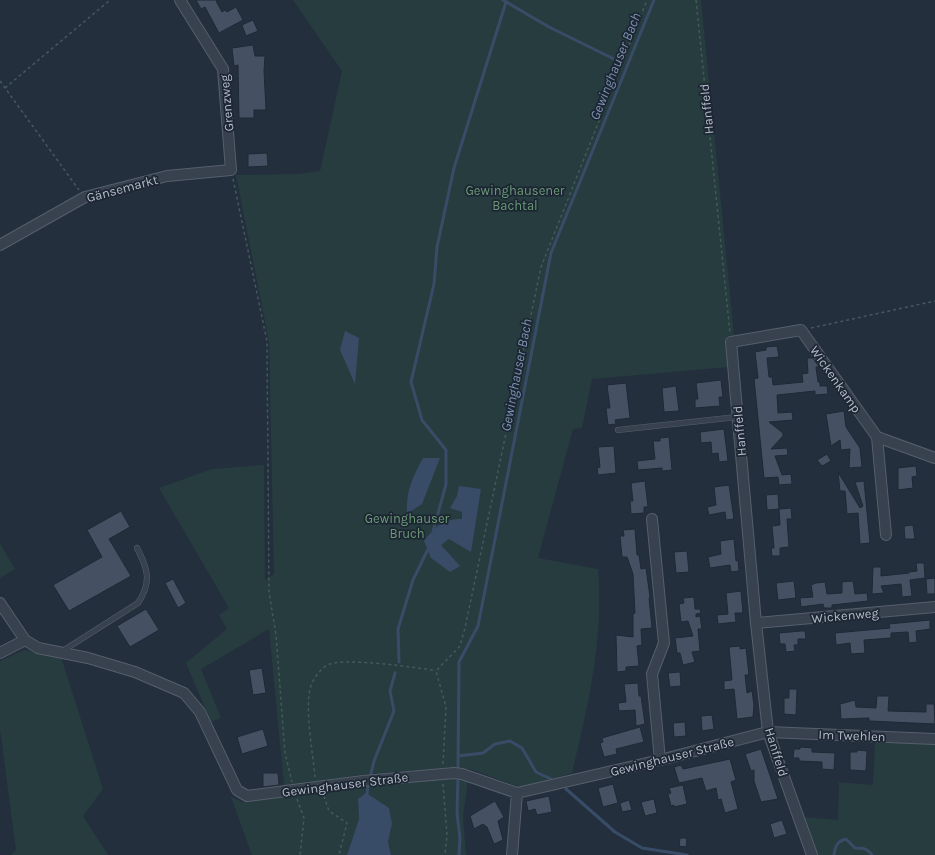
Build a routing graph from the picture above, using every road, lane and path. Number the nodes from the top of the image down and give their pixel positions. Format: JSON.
{"nodes":[{"id":1,"x":110,"y":0,"type":"edge"},
{"id":2,"x":180,"y":0,"type":"edge"},
{"id":3,"x":648,"y":0,"type":"edge"},
{"id":4,"x":696,"y":0,"type":"edge"},
{"id":5,"x":0,"y":81,"type":"edge"},
{"id":6,"x":5,"y":88,"type":"junction"},
{"id":7,"x":231,"y":170,"type":"junction"},
{"id":8,"x":85,"y":197,"type":"junction"},
{"id":9,"x":0,"y":245,"type":"edge"},
{"id":10,"x":935,"y":301,"type":"edge"},
{"id":11,"x":802,"y":330,"type":"junction"},
{"id":12,"x":731,"y":342,"type":"junction"},
{"id":13,"x":737,"y":417,"type":"junction"},
{"id":14,"x":618,"y":430,"type":"dead end"},
{"id":15,"x":877,"y":437,"type":"junction"},
{"id":16,"x":935,"y":458,"type":"edge"},
{"id":17,"x":652,"y":519,"type":"dead end"},
{"id":18,"x":886,"y":535,"type":"dead end"},
{"id":19,"x":136,"y":548,"type":"dead end"},
{"id":20,"x":0,"y":603,"type":"edge"},
{"id":21,"x":935,"y":607,"type":"edge"},
{"id":22,"x":756,"y":624,"type":"junction"},
{"id":23,"x":25,"y":640,"type":"junction"},
{"id":24,"x":60,"y":652,"type":"junction"},
{"id":25,"x":0,"y":653,"type":"edge"},
{"id":26,"x":436,"y":671,"type":"junction"},
{"id":27,"x":768,"y":732,"type":"junction"},
{"id":28,"x":935,"y":739,"type":"edge"},
{"id":29,"x":660,"y":760,"type":"junction"},
{"id":30,"x":442,"y":774,"type":"junction"},
{"id":31,"x":316,"y":786,"type":"junction"},
{"id":32,"x":293,"y":790,"type":"junction"},
{"id":33,"x":517,"y":793,"type":"junction"},
{"id":34,"x":300,"y":855,"type":"edge"},
{"id":35,"x":339,"y":855,"type":"edge"},
{"id":36,"x":445,"y":855,"type":"edge"},
{"id":37,"x":512,"y":855,"type":"edge"},
{"id":38,"x":812,"y":855,"type":"edge"}],
"edges":[{"from":1,"to":6,"type":"path"},
{"from":2,"to":7,"type":"street","name":"Grenzweg"},
{"from":3,"to":26,"type":"path"},
{"from":4,"to":12,"type":"path","name":"Hanffeld"},
{"from":5,"to":6,"type":"path"},
{"from":6,"to":8,"type":"path"},
{"from":7,"to":8,"type":"street","name":"Gänsemarkt"},
{"from":7,"to":32,"type":"path"},
{"from":8,"to":9,"type":"street","name":"Gänsemarkt"},
{"from":10,"to":11,"type":"path"},
{"from":11,"to":12,"type":"street"},
{"from":11,"to":15,"type":"street","name":"Wickenkamp"},
{"from":12,"to":13,"type":"street","name":"Hanffeld"},
{"from":13,"to":14,"type":"lane"},
{"from":13,"to":22,"type":"street","name":"Hanffeld"},
{"from":15,"to":16,"type":"street"},
{"from":15,"to":18,"type":"street"},
{"from":17,"to":29,"type":"street"},
{"from":19,"to":24,"type":"lane"},
{"from":20,"to":23,"type":"street","name":"Gewinghauser Straße"},
{"from":21,"to":22,"type":"street","name":"Wickenweg"},
{"from":22,"to":27,"type":"street","name":"Hanffeld"},
{"from":23,"to":24,"type":"street","name":"Gewinghauser Straße"},
{"from":23,"to":25,"type":"street"},
{"from":24,"to":32,"type":"street","name":"Gewinghauser Straße"},
{"from":26,"to":30,"type":"path"},
{"from":26,"to":31,"type":"path"},
{"from":27,"to":28,"type":"street","name":"Im Twehlen"},
{"from":27,"to":29,"type":"street","name":"Gewinghauser Straße"},
{"from":27,"to":38,"type":"street","name":"Hanffeld"},
{"from":29,"to":33,"type":"street","name":"Gewinghauser Straße"},
{"from":30,"to":31,"type":"street","name":"Gewinghauser Straße"},
{"from":30,"to":33,"type":"street","name":"Gewinghauser Straße"},
{"from":30,"to":36,"type":"path"},
{"from":31,"to":32,"type":"street","name":"Gewinghauser Straße"},
{"from":31,"to":35,"type":"path"},
{"from":32,"to":34,"type":"path"},
{"from":33,"to":37,"type":"street"}]}
